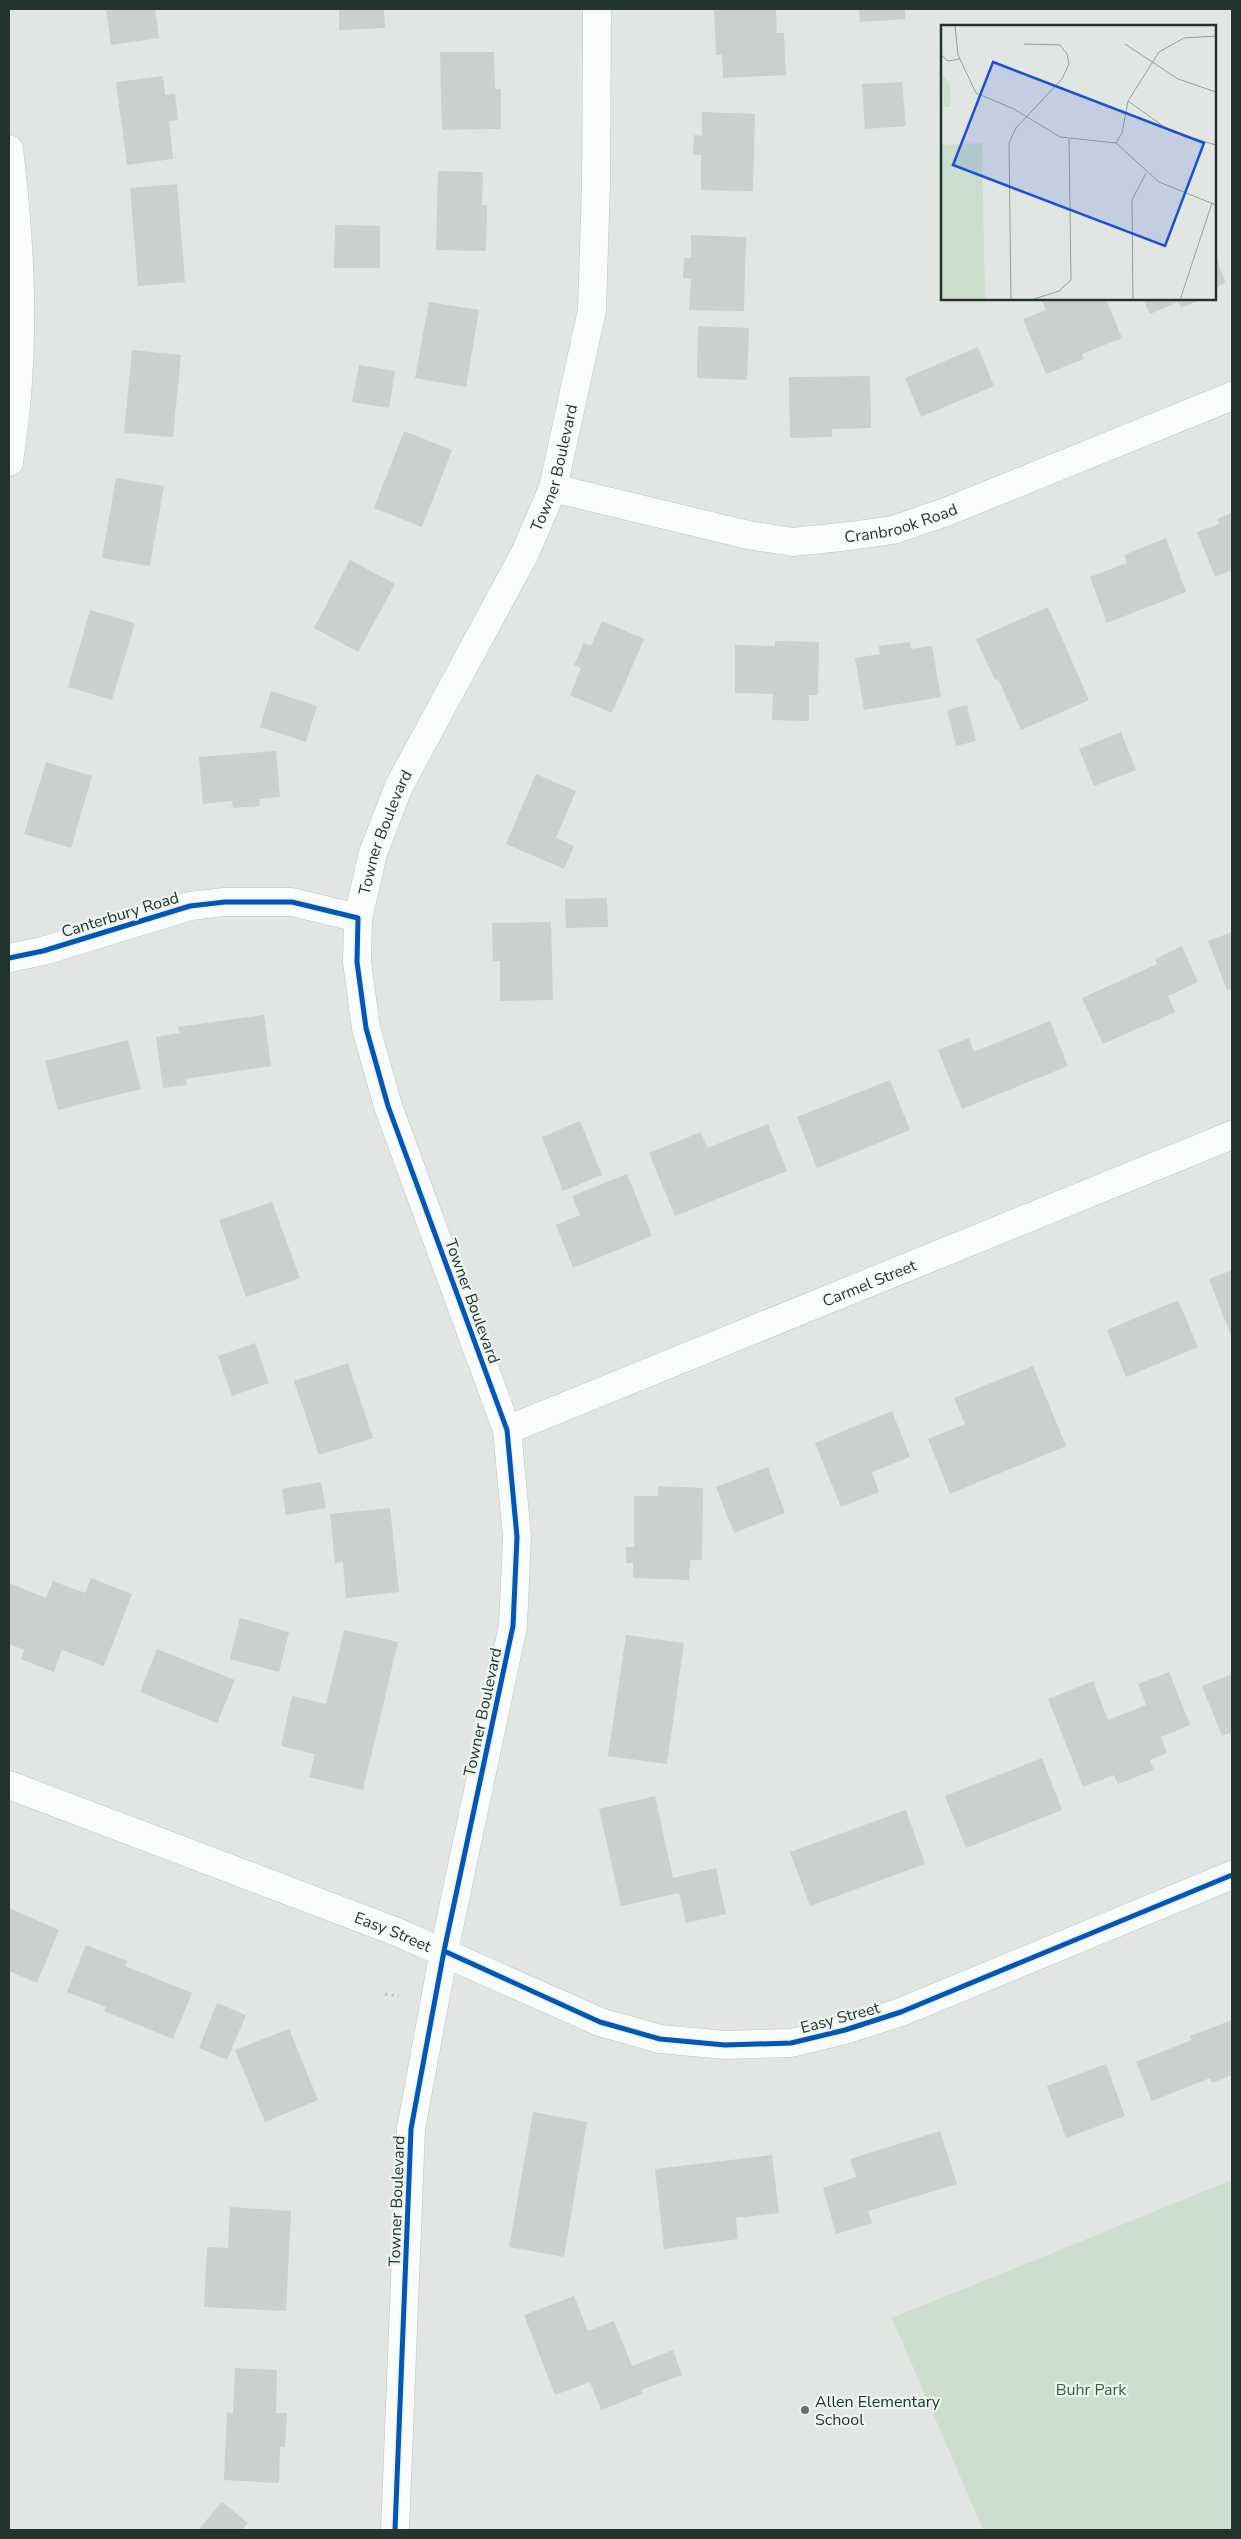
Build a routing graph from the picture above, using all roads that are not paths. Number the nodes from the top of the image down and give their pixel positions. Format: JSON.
{"nodes":[{"id":1,"x":597,"y":9,"type":"edge"},
{"id":2,"x":9,"y":150,"type":"edge"},
{"id":3,"x":1232,"y":396,"type":"edge"},
{"id":4,"x":9,"y":462,"type":"edge"},
{"id":5,"x":553,"y":488,"type":"junction"},
{"id":6,"x":358,"y":918,"type":"junction"},
{"id":7,"x":9,"y":958,"type":"edge"},
{"id":8,"x":1232,"y":1135,"type":"edge"},
{"id":9,"x":507,"y":1430,"type":"junction"},
{"id":10,"x":9,"y":1785,"type":"edge"},
{"id":11,"x":1232,"y":1875,"type":"edge"},
{"id":12,"x":444,"y":1951,"type":"junction"},
{"id":13,"x":395,"y":2530,"type":"edge"}],
"edges":[{"from":1,"to":5,"type":"street","name":"Towner Boulevard"},
{"from":2,"to":4,"type":"street"},
{"from":3,"to":5,"type":"street","name":"Cranbrook Road"},
{"from":5,"to":6,"type":"street","name":"Towner Boulevard"},
{"from":6,"to":7,"type":"street","name":"Canterbury Road"},
{"from":6,"to":9,"type":"street","name":"Towner Boulevard"},
{"from":8,"to":9,"type":"street","name":"Carmel Street"},
{"from":9,"to":12,"type":"street","name":"Towner Boulevard"},
{"from":10,"to":12,"type":"street","name":"Easy Street"},
{"from":11,"to":12,"type":"street","name":"Easy Street"},
{"from":12,"to":13,"type":"street","name":"Towner Boulevard"}]}
